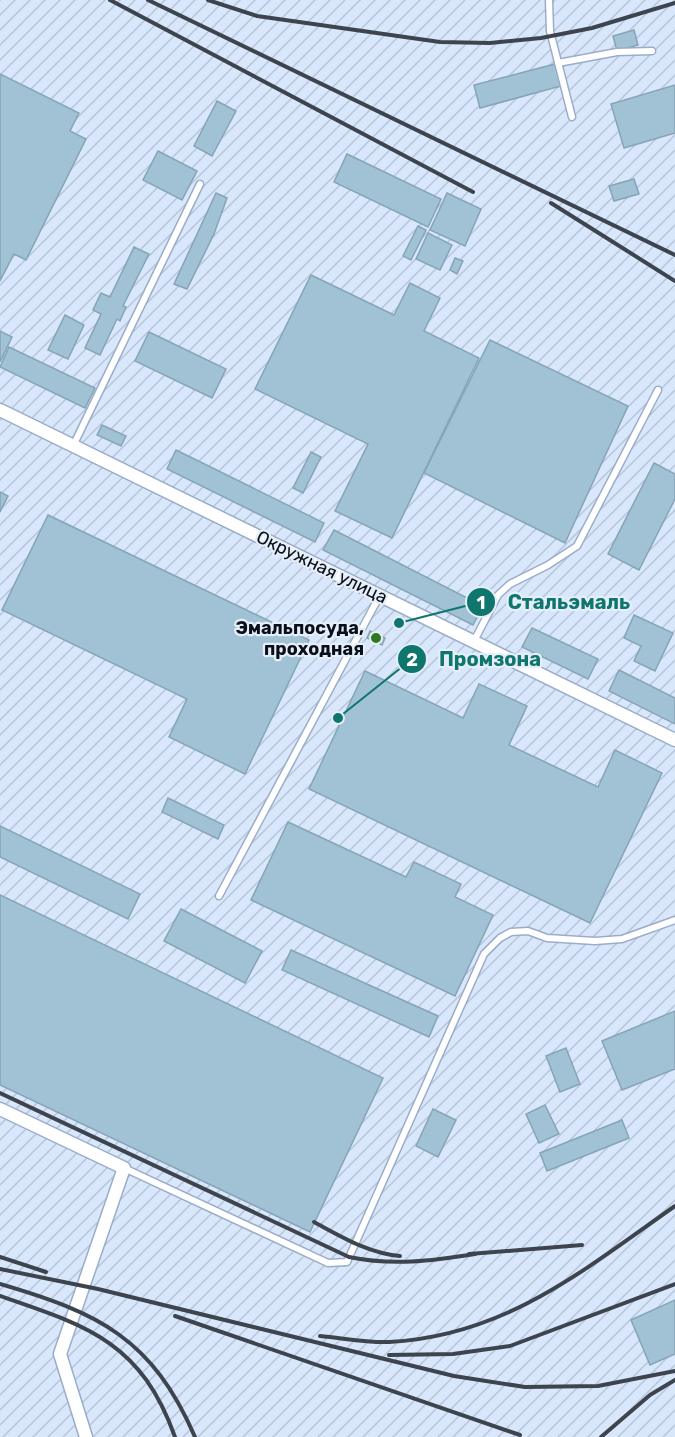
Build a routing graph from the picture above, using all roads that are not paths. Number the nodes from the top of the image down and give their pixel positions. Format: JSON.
{"nodes":[{"id":1,"x":549,"y":0,"type":"edge"},
{"id":2,"x":652,"y":51,"type":"dead end"},
{"id":3,"x":558,"y":63,"type":"junction"},
{"id":4,"x":572,"y":117,"type":"dead end"},
{"id":5,"x":200,"y":184,"type":"dead end"},
{"id":6,"x":658,"y":390,"type":"dead end"},
{"id":7,"x":0,"y":410,"type":"edge"},
{"id":8,"x":73,"y":446,"type":"junction"},
{"id":9,"x":380,"y":595,"type":"junction"},
{"id":10,"x":474,"y":641,"type":"junction"},
{"id":11,"x":675,"y":740,"type":"edge"},
{"id":12,"x":219,"y":896,"type":"dead end"},
{"id":13,"x":675,"y":920,"type":"edge"},
{"id":14,"x":0,"y":1109,"type":"edge"},
{"id":15,"x":124,"y":1168,"type":"junction"},
{"id":16,"x":86,"y":1437,"type":"edge"}],
"edges":[{"from":1,"to":3,"type":"lane"},
{"from":2,"to":3,"type":"lane"},
{"from":3,"to":4,"type":"lane"},
{"from":5,"to":8,"type":"lane"},
{"from":6,"to":10,"type":"lane"},
{"from":7,"to":8,"type":"street","name":"Окружная улица"},
{"from":8,"to":9,"type":"street","name":"Окружная улица"},
{"from":9,"to":10,"type":"street","name":"Окружная улица"},
{"from":9,"to":12,"type":"lane"},
{"from":10,"to":11,"type":"street","name":"Окружная улица"},
{"from":13,"to":15,"type":"lane"},
{"from":14,"to":15,"type":"street"},
{"from":15,"to":16,"type":"street"}]}
